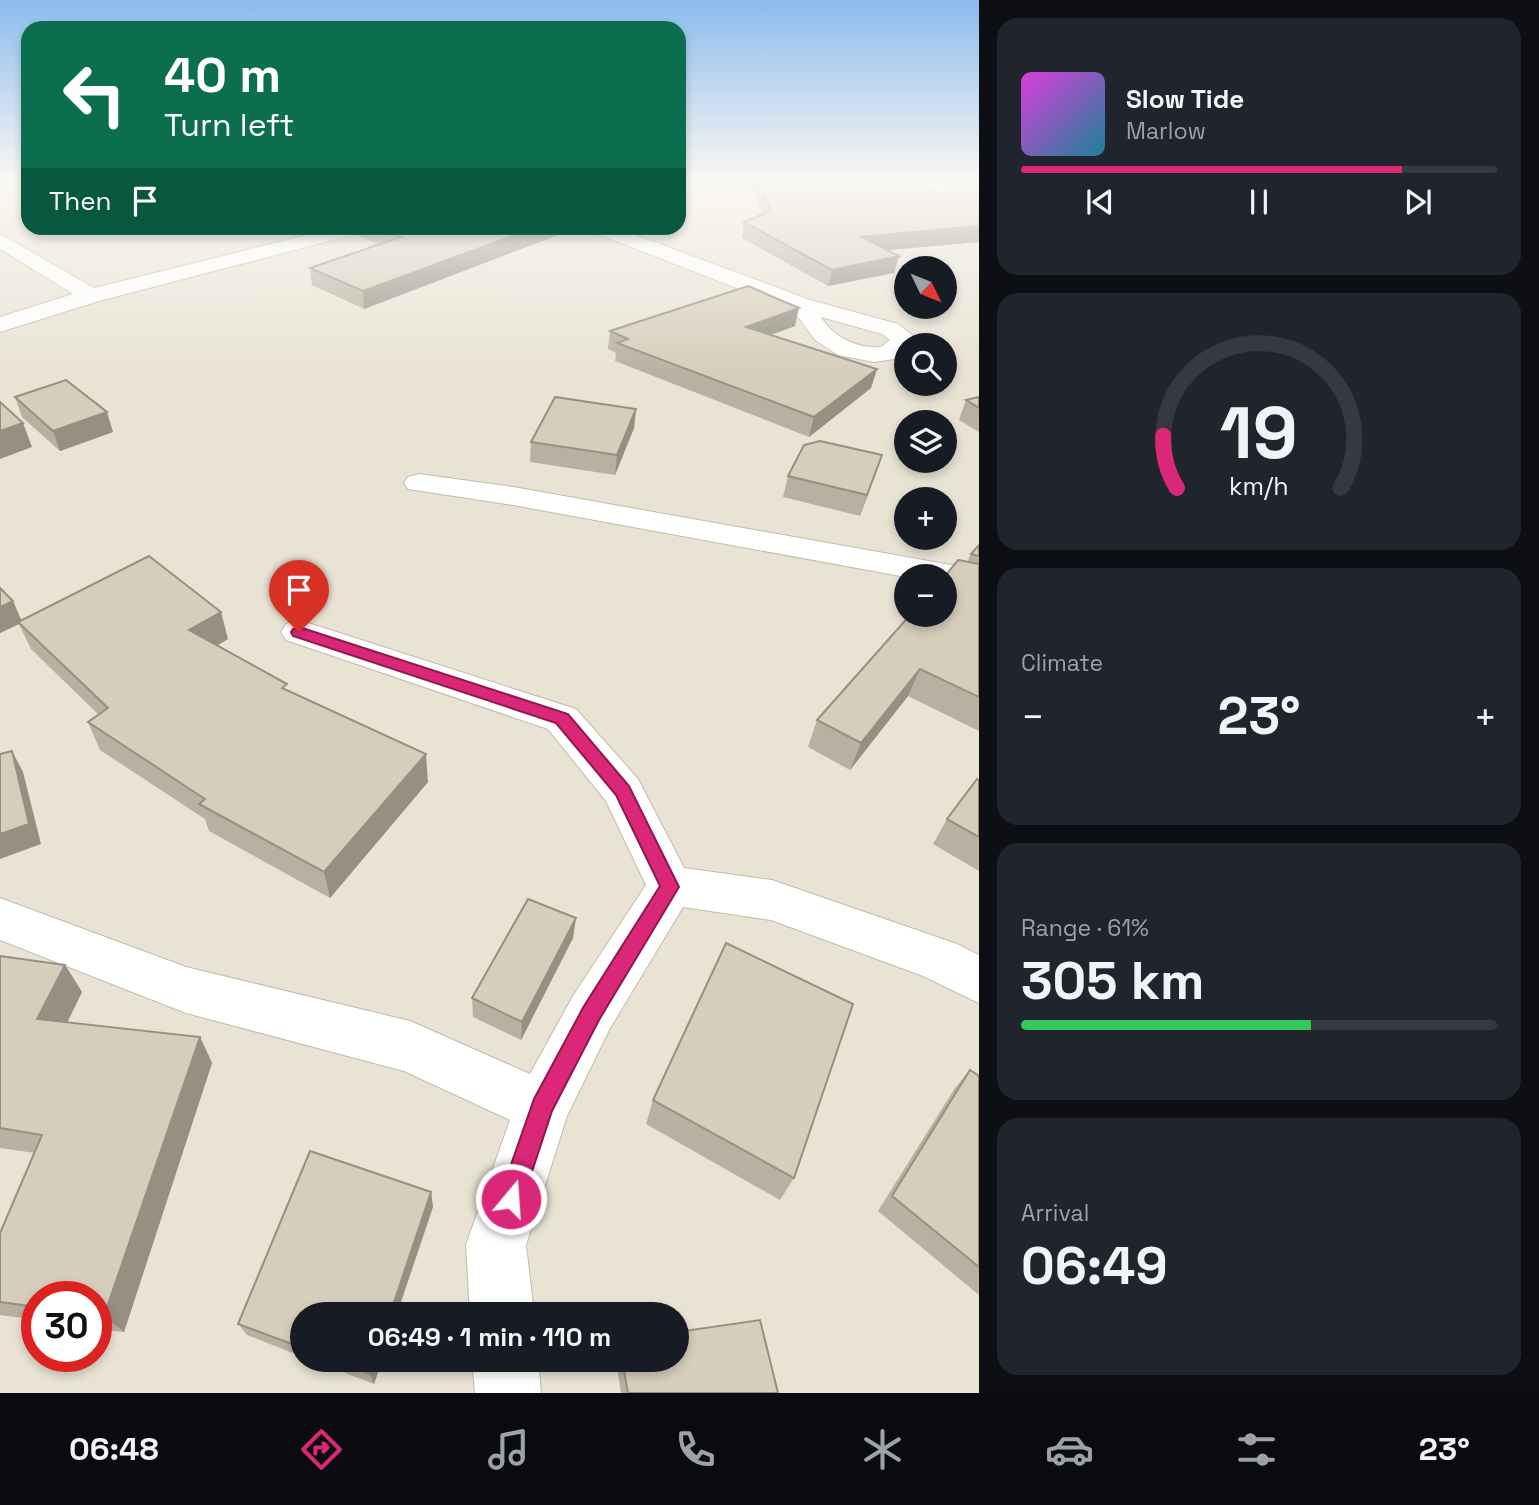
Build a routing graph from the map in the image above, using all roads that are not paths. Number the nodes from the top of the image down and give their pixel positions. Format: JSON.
{"nodes":[{"id":1,"x":10,"y":246,"type":"edge"},
{"id":2,"x":287,"y":246,"type":"edge"},
{"id":3,"x":647,"y":246,"type":"edge"},
{"id":4,"x":91,"y":296,"type":"junction"},
{"id":5,"x":802,"y":305,"type":"dead end"},
{"id":6,"x":0,"y":325,"type":"edge"},
{"id":7,"x":419,"y":483,"type":"dead end"},
{"id":8,"x":979,"y":580,"type":"edge"},
{"id":9,"x":299,"y":632,"type":"dead end"},
{"id":10,"x":670,"y":887,"type":"junction"},
{"id":11,"x":0,"y":919,"type":"edge"},
{"id":12,"x":979,"y":980,"type":"edge"},
{"id":13,"x":542,"y":1107,"type":"junction"},
{"id":14,"x":501,"y":1302,"type":"edge"},
{"id":15,"x":506,"y":1372,"type":"edge"},
{"id":16,"x":508,"y":1393,"type":"edge"}],
"edges":[{"from":1,"to":4,"type":"street"},
{"from":2,"to":4,"type":"street"},
{"from":3,"to":5,"type":"street"},
{"from":4,"to":6,"type":"street"},
{"from":7,"to":8,"type":"street"},
{"from":9,"to":10,"type":"street"},
{"from":10,"to":12,"type":"street"},
{"from":10,"to":13,"type":"street"},
{"from":11,"to":13,"type":"street"},
{"from":13,"to":14,"type":"street"},
{"from":15,"to":16,"type":"street"}]}
